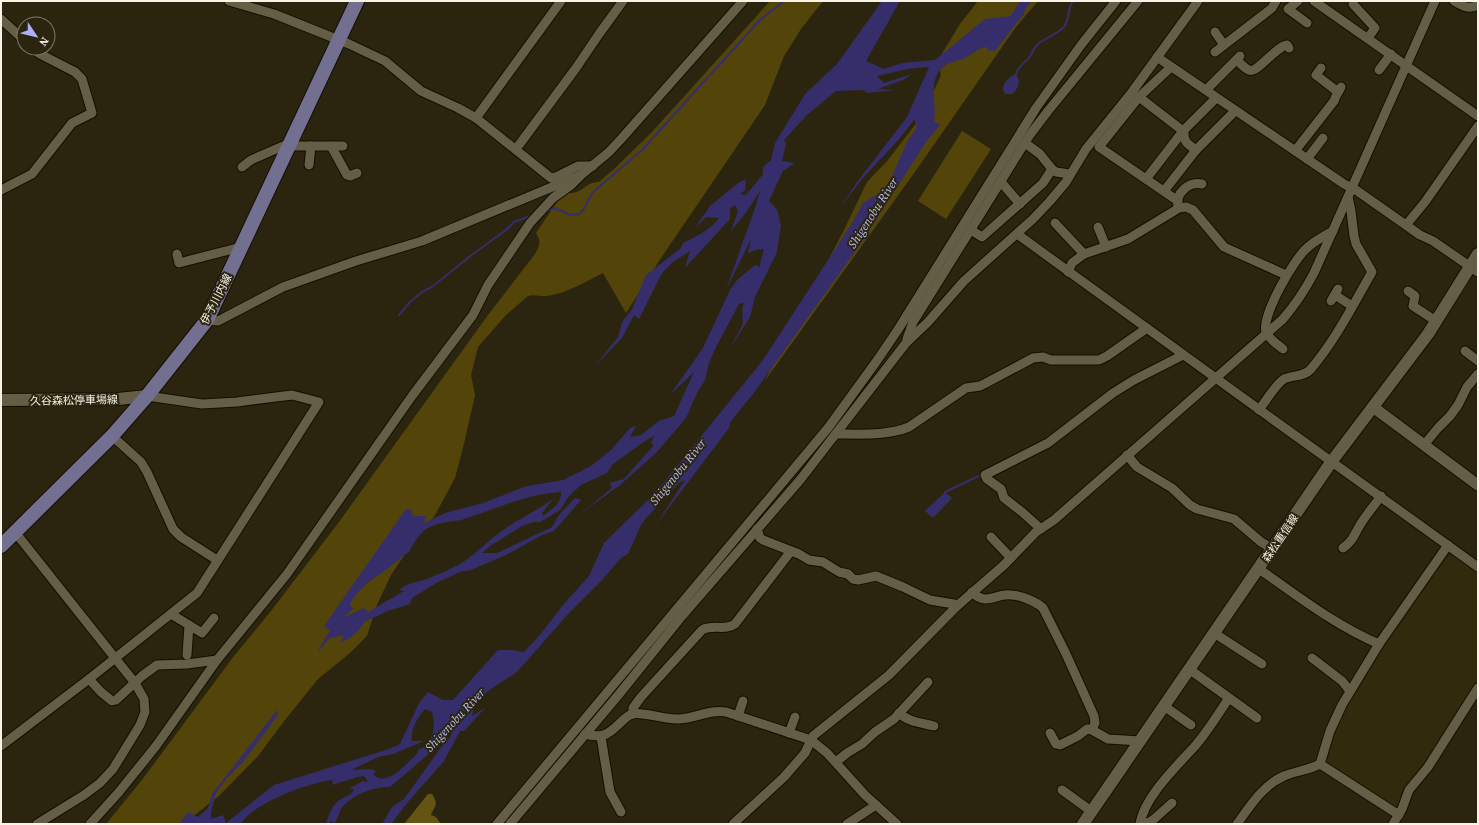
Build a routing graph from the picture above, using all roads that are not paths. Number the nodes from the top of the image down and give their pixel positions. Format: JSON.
{"nodes":[{"id":1,"x":229,"y":1,"type":"edge"},
{"id":2,"x":356,"y":1,"type":"edge"},
{"id":3,"x":561,"y":1,"type":"edge"},
{"id":4,"x":623,"y":1,"type":"edge"},
{"id":5,"x":743,"y":1,"type":"edge"},
{"id":6,"x":1116,"y":1,"type":"edge"},
{"id":7,"x":1138,"y":1,"type":"edge"},
{"id":8,"x":1198,"y":1,"type":"edge"},
{"id":9,"x":1276,"y":1,"type":"edge"},
{"id":10,"x":1298,"y":1,"type":"edge"},
{"id":11,"x":1314,"y":1,"type":"edge"},
{"id":12,"x":1436,"y":1,"type":"edge"},
{"id":13,"x":1454,"y":1,"type":"edge"},
{"id":14,"x":1353,"y":4,"type":"dead end"},
{"id":15,"x":1478,"y":5,"type":"edge"},
{"id":16,"x":1,"y":19,"type":"edge"},
{"id":17,"x":1307,"y":23,"type":"dead end"},
{"id":18,"x":1215,"y":32,"type":"dead end"},
{"id":19,"x":16,"y":33,"type":"edge"},
{"id":20,"x":1368,"y":38,"type":"junction"},
{"id":21,"x":339,"y":39,"type":"junction"},
{"id":22,"x":1224,"y":44,"type":"junction"},
{"id":23,"x":1289,"y":48,"type":"dead end"},
{"id":24,"x":1215,"y":52,"type":"dead end"},
{"id":25,"x":1391,"y":54,"type":"junction"},
{"id":26,"x":44,"y":56,"type":"edge"},
{"id":27,"x":1157,"y":57,"type":"junction"},
{"id":28,"x":1407,"y":66,"type":"junction"},
{"id":29,"x":1171,"y":67,"type":"junction"},
{"id":30,"x":1321,"y":68,"type":"dead end"},
{"id":31,"x":1379,"y":70,"type":"dead end"},
{"id":32,"x":1206,"y":90,"type":"junction"},
{"id":33,"x":1139,"y":97,"type":"junction"},
{"id":34,"x":1216,"y":98,"type":"junction"},
{"id":35,"x":1235,"y":110,"type":"junction"},
{"id":36,"x":1478,"y":116,"type":"edge"},
{"id":37,"x":476,"y":118,"type":"junction"},
{"id":38,"x":1478,"y":126,"type":"edge"},
{"id":39,"x":1183,"y":131,"type":"junction"},
{"id":40,"x":1323,"y":138,"type":"dead end"},
{"id":41,"x":1025,"y":143,"type":"junction"},
{"id":42,"x":288,"y":146,"type":"junction"},
{"id":43,"x":311,"y":146,"type":"junction"},
{"id":44,"x":331,"y":146,"type":"junction"},
{"id":45,"x":343,"y":146,"type":"dead end"},
{"id":46,"x":516,"y":149,"type":"junction"},
{"id":47,"x":1196,"y":150,"type":"junction"},
{"id":48,"x":1294,"y":151,"type":"junction"},
{"id":49,"x":1307,"y":160,"type":"junction"},
{"id":50,"x":310,"y":165,"type":"dead end"},
{"id":51,"x":593,"y":166,"type":"junction"},
{"id":52,"x":242,"y":167,"type":"dead end"},
{"id":53,"x":1052,"y":169,"type":"junction"},
{"id":54,"x":356,"y":172,"type":"dead end"},
{"id":55,"x":1070,"y":174,"type":"junction"},
{"id":56,"x":581,"y":175,"type":"junction"},
{"id":57,"x":1146,"y":179,"type":"junction"},
{"id":58,"x":1001,"y":182,"type":"junction"},
{"id":59,"x":1202,"y":184,"type":"dead end"},
{"id":60,"x":1352,"y":188,"type":"junction"},
{"id":61,"x":1,"y":190,"type":"edge"},
{"id":62,"x":1164,"y":191,"type":"junction"},
{"id":63,"x":1348,"y":197,"type":"junction"},
{"id":64,"x":1020,"y":204,"type":"junction"},
{"id":65,"x":1178,"y":205,"type":"junction"},
{"id":66,"x":1055,"y":223,"type":"dead end"},
{"id":67,"x":1406,"y":226,"type":"junction"},
{"id":68,"x":1098,"y":227,"type":"dead end"},
{"id":69,"x":971,"y":230,"type":"junction"},
{"id":70,"x":1333,"y":231,"type":"junction"},
{"id":71,"x":1017,"y":234,"type":"junction"},
{"id":72,"x":1106,"y":247,"type":"junction"},
{"id":73,"x":240,"y":250,"type":"junction"},
{"id":74,"x":177,"y":254,"type":"dead end"},
{"id":75,"x":1084,"y":254,"type":"junction"},
{"id":76,"x":1478,"y":254,"type":"edge"},
{"id":77,"x":1474,"y":269,"type":"edge"},
{"id":78,"x":1068,"y":272,"type":"junction"},
{"id":79,"x":1286,"y":275,"type":"junction"},
{"id":80,"x":1408,"y":291,"type":"dead end"},
{"id":81,"x":1334,"y":295,"type":"dead end"},
{"id":82,"x":1352,"y":306,"type":"junction"},
{"id":83,"x":207,"y":320,"type":"junction"},
{"id":84,"x":1436,"y":321,"type":"junction"},
{"id":85,"x":1147,"y":328,"type":"junction"},
{"id":86,"x":1266,"y":334,"type":"junction"},
{"id":87,"x":906,"y":343,"type":"junction"},
{"id":88,"x":1283,"y":349,"type":"dead end"},
{"id":89,"x":1466,"y":351,"type":"dead end"},
{"id":90,"x":1183,"y":355,"type":"junction"},
{"id":91,"x":1478,"y":361,"type":"edge"},
{"id":92,"x":876,"y":362,"type":"junction"},
{"id":93,"x":1478,"y":374,"type":"edge"},
{"id":94,"x":1215,"y":378,"type":"junction"},
{"id":95,"x":146,"y":396,"type":"junction"},
{"id":96,"x":1,"y":400,"type":"edge"},
{"id":97,"x":1373,"y":407,"type":"junction"},
{"id":98,"x":1259,"y":410,"type":"junction"},
{"id":99,"x":836,"y":434,"type":"junction"},
{"id":100,"x":112,"y":436,"type":"junction"},
{"id":101,"x":1424,"y":444,"type":"junction"},
{"id":102,"x":1127,"y":455,"type":"junction"},
{"id":103,"x":1332,"y":461,"type":"junction"},
{"id":104,"x":1478,"y":485,"type":"edge"},
{"id":105,"x":1380,"y":496,"type":"junction"},
{"id":106,"x":1041,"y":529,"type":"junction"},
{"id":107,"x":757,"y":530,"type":"junction"},
{"id":108,"x":15,"y":532,"type":"junction"},
{"id":109,"x":991,"y":537,"type":"dead end"},
{"id":110,"x":1448,"y":545,"type":"junction"},
{"id":111,"x":1,"y":546,"type":"edge"},
{"id":112,"x":1343,"y":548,"type":"dead end"},
{"id":113,"x":1273,"y":549,"type":"junction"},
{"id":114,"x":791,"y":551,"type":"junction"},
{"id":115,"x":1011,"y":558,"type":"junction"},
{"id":116,"x":217,"y":560,"type":"junction"},
{"id":117,"x":1476,"y":562,"type":"edge"},
{"id":118,"x":1258,"y":570,"type":"junction"},
{"id":119,"x":972,"y":592,"type":"junction"},
{"id":120,"x":957,"y":606,"type":"junction"},
{"id":121,"x":171,"y":614,"type":"junction"},
{"id":122,"x":214,"y":618,"type":"dead end"},
{"id":123,"x":189,"y":625,"type":"junction"},
{"id":124,"x":1214,"y":633,"type":"junction"},
{"id":125,"x":1380,"y":644,"type":"junction"},
{"id":126,"x":187,"y":655,"type":"dead end"},
{"id":127,"x":115,"y":658,"type":"junction"},
{"id":128,"x":1312,"y":658,"type":"dead end"},
{"id":129,"x":217,"y":660,"type":"junction"},
{"id":130,"x":1262,"y":664,"type":"dead end"},
{"id":131,"x":1189,"y":669,"type":"junction"},
{"id":132,"x":89,"y":679,"type":"junction"},
{"id":133,"x":928,"y":682,"type":"dead end"},
{"id":134,"x":135,"y":683,"type":"junction"},
{"id":135,"x":1478,"y":688,"type":"edge"},
{"id":136,"x":1350,"y":691,"type":"junction"},
{"id":137,"x":1229,"y":698,"type":"junction"},
{"id":138,"x":743,"y":701,"type":"dead end"},
{"id":139,"x":1164,"y":706,"type":"junction"},
{"id":140,"x":899,"y":713,"type":"junction"},
{"id":141,"x":633,"y":714,"type":"junction"},
{"id":142,"x":738,"y":716,"type":"junction"},
{"id":143,"x":795,"y":717,"type":"dead end"},
{"id":144,"x":1257,"y":718,"type":"dead end"},
{"id":145,"x":1191,"y":725,"type":"dead end"},
{"id":146,"x":934,"y":726,"type":"dead end"},
{"id":147,"x":1092,"y":730,"type":"junction"},
{"id":148,"x":790,"y":733,"type":"junction"},
{"id":149,"x":1050,"y":733,"type":"dead end"},
{"id":150,"x":585,"y":734,"type":"junction"},
{"id":151,"x":601,"y":737,"type":"junction"},
{"id":152,"x":811,"y":740,"type":"junction"},
{"id":153,"x":1140,"y":741,"type":"junction"},
{"id":154,"x":1,"y":746,"type":"edge"},
{"id":155,"x":836,"y":762,"type":"junction"},
{"id":156,"x":1320,"y":764,"type":"junction"},
{"id":157,"x":1062,"y":790,"type":"dead end"},
{"id":158,"x":1172,"y":803,"type":"dead end"},
{"id":159,"x":876,"y":805,"type":"junction"},
{"id":160,"x":1091,"y":811,"type":"junction"},
{"id":161,"x":621,"y":812,"type":"dead end"},
{"id":162,"x":1399,"y":815,"type":"junction"},
{"id":163,"x":37,"y":824,"type":"edge"},
{"id":164,"x":90,"y":824,"type":"edge"},
{"id":165,"x":497,"y":824,"type":"edge"},
{"id":166,"x":510,"y":824,"type":"edge"},
{"id":167,"x":733,"y":824,"type":"edge"},
{"id":168,"x":847,"y":824,"type":"edge"},
{"id":169,"x":896,"y":824,"type":"edge"},
{"id":170,"x":1083,"y":824,"type":"edge"},
{"id":171,"x":1140,"y":824,"type":"edge"},
{"id":172,"x":1146,"y":824,"type":"edge"},
{"id":173,"x":1237,"y":824,"type":"edge"},
{"id":174,"x":1393,"y":824,"type":"edge"}],
"edges":[{"from":1,"to":21,"type":"street"},
{"from":2,"to":21,"type":"main road","name":"伊予川内線"},
{"from":3,"to":37,"type":"street"},
{"from":4,"to":46,"type":"street"},
{"from":5,"to":51,"type":"street"},
{"from":6,"to":92,"type":"street"},
{"from":7,"to":41,"type":"street"},
{"from":8,"to":27,"type":"street"},
{"from":9,"to":22,"type":"street"},
{"from":10,"to":17,"type":"street"},
{"from":11,"to":20,"type":"street"},
{"from":12,"to":28,"type":"street"},
{"from":13,"to":15,"type":"street"},
{"from":14,"to":20,"type":"street"},
{"from":16,"to":19,"type":"street"},
{"from":18,"to":22,"type":"street"},
{"from":20,"to":25,"type":"street"},
{"from":21,"to":37,"type":"street"},
{"from":21,"to":42,"type":"main road","name":"伊予川内線"},
{"from":22,"to":24,"type":"street"},
{"from":23,"to":32,"type":"street"},
{"from":25,"to":28,"type":"street"},
{"from":25,"to":31,"type":"street"},
{"from":26,"to":61,"type":"street"},
{"from":27,"to":29,"type":"street"},
{"from":27,"to":55,"type":"street"},
{"from":28,"to":36,"type":"street"},
{"from":28,"to":60,"type":"street"},
{"from":29,"to":32,"type":"street"},
{"from":29,"to":33,"type":"street"},
{"from":30,"to":48,"type":"street"},
{"from":32,"to":34,"type":"street"},
{"from":33,"to":39,"type":"street"},
{"from":33,"to":57,"type":"street"},
{"from":34,"to":35,"type":"street"},
{"from":34,"to":39,"type":"street"},
{"from":35,"to":47,"type":"street"},
{"from":35,"to":48,"type":"street"},
{"from":37,"to":46,"type":"street"},
{"from":38,"to":67,"type":"street"},
{"from":39,"to":47,"type":"street"},
{"from":39,"to":57,"type":"street"},
{"from":40,"to":49,"type":"street"},
{"from":41,"to":53,"type":"street"},
{"from":41,"to":58,"type":"street"},
{"from":42,"to":43,"type":"street"},
{"from":42,"to":52,"type":"street"},
{"from":42,"to":73,"type":"main road","name":"伊予川内線"},
{"from":43,"to":44,"type":"street"},
{"from":43,"to":50,"type":"street"},
{"from":44,"to":45,"type":"street"},
{"from":44,"to":54,"type":"street"},
{"from":46,"to":51,"type":"street"},
{"from":47,"to":62,"type":"street"},
{"from":48,"to":49,"type":"street"},
{"from":49,"to":60,"type":"street"},
{"from":51,"to":56,"type":"street"},
{"from":53,"to":55,"type":"street"},
{"from":53,"to":64,"type":"street"},
{"from":55,"to":71,"type":"street"},
{"from":56,"to":83,"type":"street"},
{"from":56,"to":129,"type":"street"},
{"from":57,"to":62,"type":"street"},
{"from":58,"to":64,"type":"street"},
{"from":58,"to":69,"type":"street"},
{"from":59,"to":65,"type":"street"},
{"from":60,"to":63,"type":"street"},
{"from":60,"to":67,"type":"street"},
{"from":62,"to":65,"type":"street"},
{"from":63,"to":70,"type":"street"},
{"from":63,"to":82,"type":"street"},
{"from":64,"to":69,"type":"street"},
{"from":65,"to":72,"type":"street"},
{"from":65,"to":79,"type":"street"},
{"from":66,"to":75,"type":"street"},
{"from":67,"to":77,"type":"street"},
{"from":68,"to":72,"type":"street"},
{"from":69,"to":87,"type":"street"},
{"from":70,"to":79,"type":"street"},
{"from":70,"to":86,"type":"street"},
{"from":71,"to":78,"type":"street"},
{"from":71,"to":87,"type":"street"},
{"from":72,"to":75,"type":"street"},
{"from":73,"to":74,"type":"street"},
{"from":73,"to":83,"type":"main road","name":"伊予川内線"},
{"from":75,"to":78,"type":"street"},
{"from":76,"to":77,"type":"main road","name":"森松重信線"},
{"from":77,"to":84,"type":"main road","name":"森松重信線"},
{"from":78,"to":85,"type":"street"},
{"from":79,"to":86,"type":"street"},
{"from":80,"to":84,"type":"street"},
{"from":81,"to":82,"type":"street"},
{"from":82,"to":98,"type":"street"},
{"from":83,"to":95,"type":"main road","name":"伊予川内線"},
{"from":84,"to":97,"type":"main road","name":"森松重信線"},
{"from":85,"to":90,"type":"street"},
{"from":85,"to":99,"type":"street"},
{"from":86,"to":88,"type":"street"},
{"from":86,"to":94,"type":"street"},
{"from":87,"to":92,"type":"street"},
{"from":87,"to":99,"type":"street"},
{"from":89,"to":91,"type":"street"},
{"from":90,"to":94,"type":"street"},
{"from":90,"to":106,"type":"street"},
{"from":92,"to":165,"type":"street"},
{"from":93,"to":101,"type":"street"},
{"from":94,"to":98,"type":"street"},
{"from":94,"to":102,"type":"street"},
{"from":95,"to":96,"type":"main road","name":"久谷森松停車場線"},
{"from":95,"to":100,"type":"main road","name":"伊予川内線"},
{"from":95,"to":116,"type":"street"},
{"from":97,"to":101,"type":"street"},
{"from":97,"to":103,"type":"main road","name":"森松重信線"},
{"from":98,"to":103,"type":"street"},
{"from":99,"to":107,"type":"street"},
{"from":100,"to":108,"type":"main road","name":"伊予川内線"},
{"from":100,"to":116,"type":"street"},
{"from":101,"to":104,"type":"street"},
{"from":102,"to":106,"type":"street"},
{"from":102,"to":113,"type":"street"},
{"from":103,"to":105,"type":"street"},
{"from":103,"to":113,"type":"main road","name":"森松重信線"},
{"from":105,"to":110,"type":"street"},
{"from":105,"to":112,"type":"street"},
{"from":106,"to":115,"type":"street"},
{"from":107,"to":114,"type":"street"},
{"from":107,"to":150,"type":"street"},
{"from":108,"to":111,"type":"main road","name":"伊予川内線"},
{"from":108,"to":127,"type":"street"},
{"from":109,"to":115,"type":"street"},
{"from":110,"to":117,"type":"street"},
{"from":110,"to":125,"type":"street"},
{"from":113,"to":118,"type":"main road","name":"森松重信線"},
{"from":114,"to":120,"type":"street"},
{"from":114,"to":141,"type":"street"},
{"from":115,"to":119,"type":"street"},
{"from":116,"to":121,"type":"street"},
{"from":118,"to":124,"type":"main road","name":"森松重信線"},
{"from":118,"to":125,"type":"street"},
{"from":119,"to":120,"type":"street"},
{"from":119,"to":147,"type":"street"},
{"from":120,"to":152,"type":"street"},
{"from":121,"to":123,"type":"street"},
{"from":121,"to":127,"type":"street"},
{"from":122,"to":123,"type":"street"},
{"from":123,"to":126,"type":"street"},
{"from":124,"to":130,"type":"street"},
{"from":124,"to":131,"type":"main road","name":"森松重信線"},
{"from":125,"to":136,"type":"street"},
{"from":127,"to":132,"type":"street"},
{"from":127,"to":134,"type":"street"},
{"from":128,"to":136,"type":"street"},
{"from":129,"to":134,"type":"street"},
{"from":129,"to":164,"type":"street"},
{"from":131,"to":137,"type":"street"},
{"from":131,"to":139,"type":"main road","name":"森松重信線"},
{"from":132,"to":134,"type":"street"},
{"from":132,"to":154,"type":"street"},
{"from":133,"to":140,"type":"street"},
{"from":134,"to":163,"type":"street"},
{"from":135,"to":162,"type":"street"},
{"from":136,"to":156,"type":"street"},
{"from":137,"to":144,"type":"street"},
{"from":137,"to":171,"type":"street"},
{"from":138,"to":142,"type":"street"},
{"from":139,"to":145,"type":"street"},
{"from":139,"to":153,"type":"main road","name":"森松重信線"},
{"from":140,"to":146,"type":"street"},
{"from":140,"to":155,"type":"street"},
{"from":141,"to":142,"type":"street"},
{"from":141,"to":151,"type":"street"},
{"from":142,"to":148,"type":"street"},
{"from":143,"to":148,"type":"street"},
{"from":147,"to":149,"type":"street"},
{"from":147,"to":153,"type":"street"},
{"from":148,"to":152,"type":"street"},
{"from":150,"to":151,"type":"street"},
{"from":150,"to":166,"type":"street"},
{"from":151,"to":161,"type":"street"},
{"from":152,"to":155,"type":"street"},
{"from":152,"to":167,"type":"street"},
{"from":153,"to":160,"type":"main road","name":"森松重信線"},
{"from":155,"to":159,"type":"street"},
{"from":156,"to":162,"type":"street"},
{"from":156,"to":173,"type":"street"},
{"from":157,"to":160,"type":"street"},
{"from":158,"to":172,"type":"street"},
{"from":159,"to":168,"type":"street"},
{"from":159,"to":169,"type":"street"},
{"from":160,"to":170,"type":"main road","name":"森松重信線"},
{"from":162,"to":174,"type":"street"}]}
